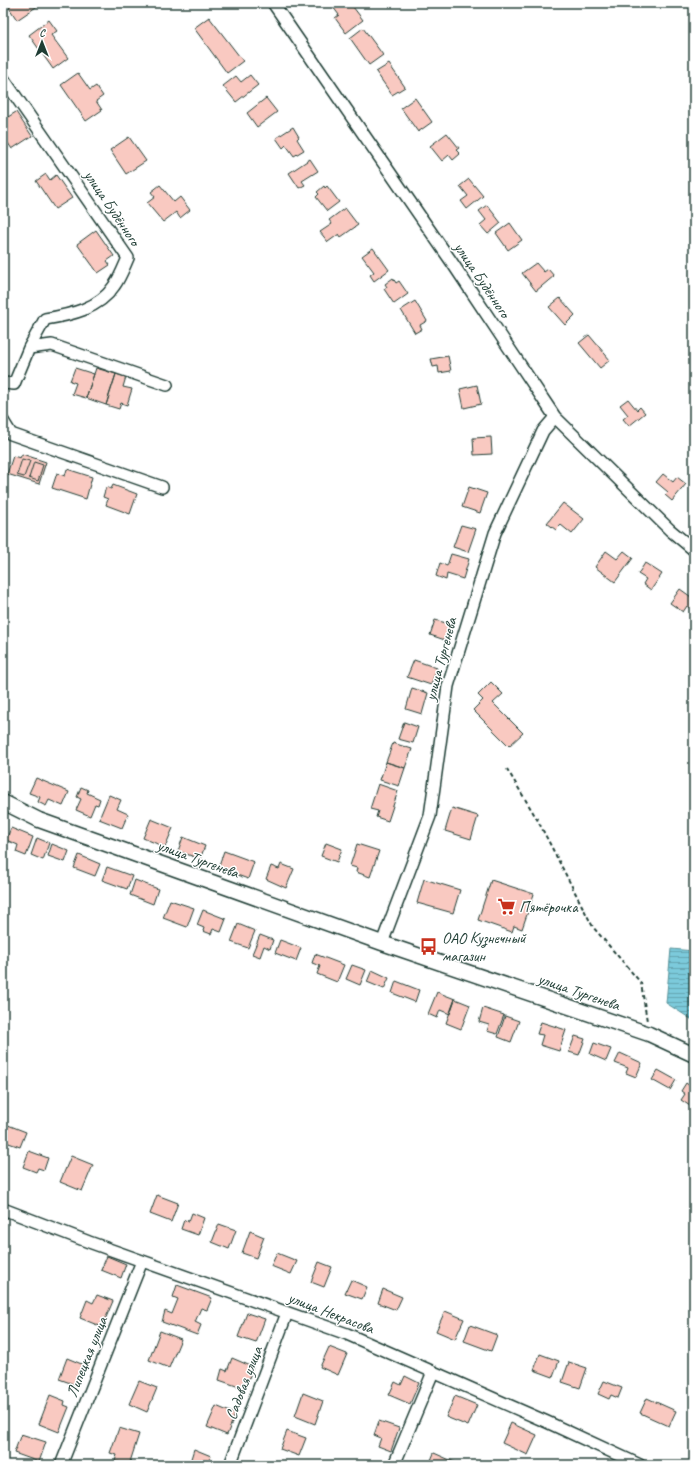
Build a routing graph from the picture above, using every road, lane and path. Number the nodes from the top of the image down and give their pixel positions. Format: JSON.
{"nodes":[{"id":1,"x":273,"y":3,"type":"edge"},
{"id":2,"x":3,"y":78,"type":"edge"},
{"id":3,"x":29,"y":348,"type":"junction"},
{"id":4,"x":3,"y":383,"type":"edge"},
{"id":5,"x":167,"y":385,"type":"dead end"},
{"id":6,"x":555,"y":417,"type":"junction"},
{"id":7,"x":3,"y":421,"type":"edge"},
{"id":8,"x":162,"y":487,"type":"dead end"},
{"id":9,"x":694,"y":550,"type":"edge"},
{"id":10,"x":507,"y":769,"type":"dead end"},
{"id":11,"x":3,"y":802,"type":"edge"},
{"id":12,"x":382,"y":943,"type":"junction"},
{"id":13,"x":649,"y":1034,"type":"junction"},
{"id":14,"x":694,"y":1055,"type":"edge"},
{"id":15,"x":3,"y":1209,"type":"edge"},
{"id":16,"x":142,"y":1261,"type":"junction"},
{"id":17,"x":288,"y":1313,"type":"junction"},
{"id":18,"x":433,"y":1372,"type":"junction"},
{"id":19,"x":61,"y":1465,"type":"edge"},
{"id":20,"x":230,"y":1465,"type":"edge"},
{"id":21,"x":394,"y":1465,"type":"edge"},
{"id":22,"x":640,"y":1465,"type":"edge"}],
"edges":[{"from":1,"to":6,"type":"street","name":"улица Будённого"},
{"from":2,"to":3,"type":"street","name":"улица Будённого"},
{"from":3,"to":4,"type":"street","name":"улица Будённого"},
{"from":3,"to":5,"type":"street"},
{"from":6,"to":9,"type":"street","name":"улица Будённого"},
{"from":6,"to":12,"type":"street","name":"улица Тургенева"},
{"from":7,"to":8,"type":"street"},
{"from":10,"to":13,"type":"path"},
{"from":11,"to":12,"type":"street","name":"улица Тургенева"},
{"from":12,"to":13,"type":"street","name":"улица Тургенева"},
{"from":13,"to":14,"type":"street","name":"улица Тургенева"},
{"from":15,"to":16,"type":"street","name":"улица Некрасова"},
{"from":16,"to":17,"type":"street","name":"улица Некрасова"},
{"from":16,"to":19,"type":"street","name":"Липецкая улица"},
{"from":17,"to":18,"type":"street","name":"улица Некрасова"},
{"from":17,"to":20,"type":"street","name":"Садовая улица"},
{"from":18,"to":21,"type":"street"},
{"from":18,"to":22,"type":"street","name":"улица Некрасова"}]}
